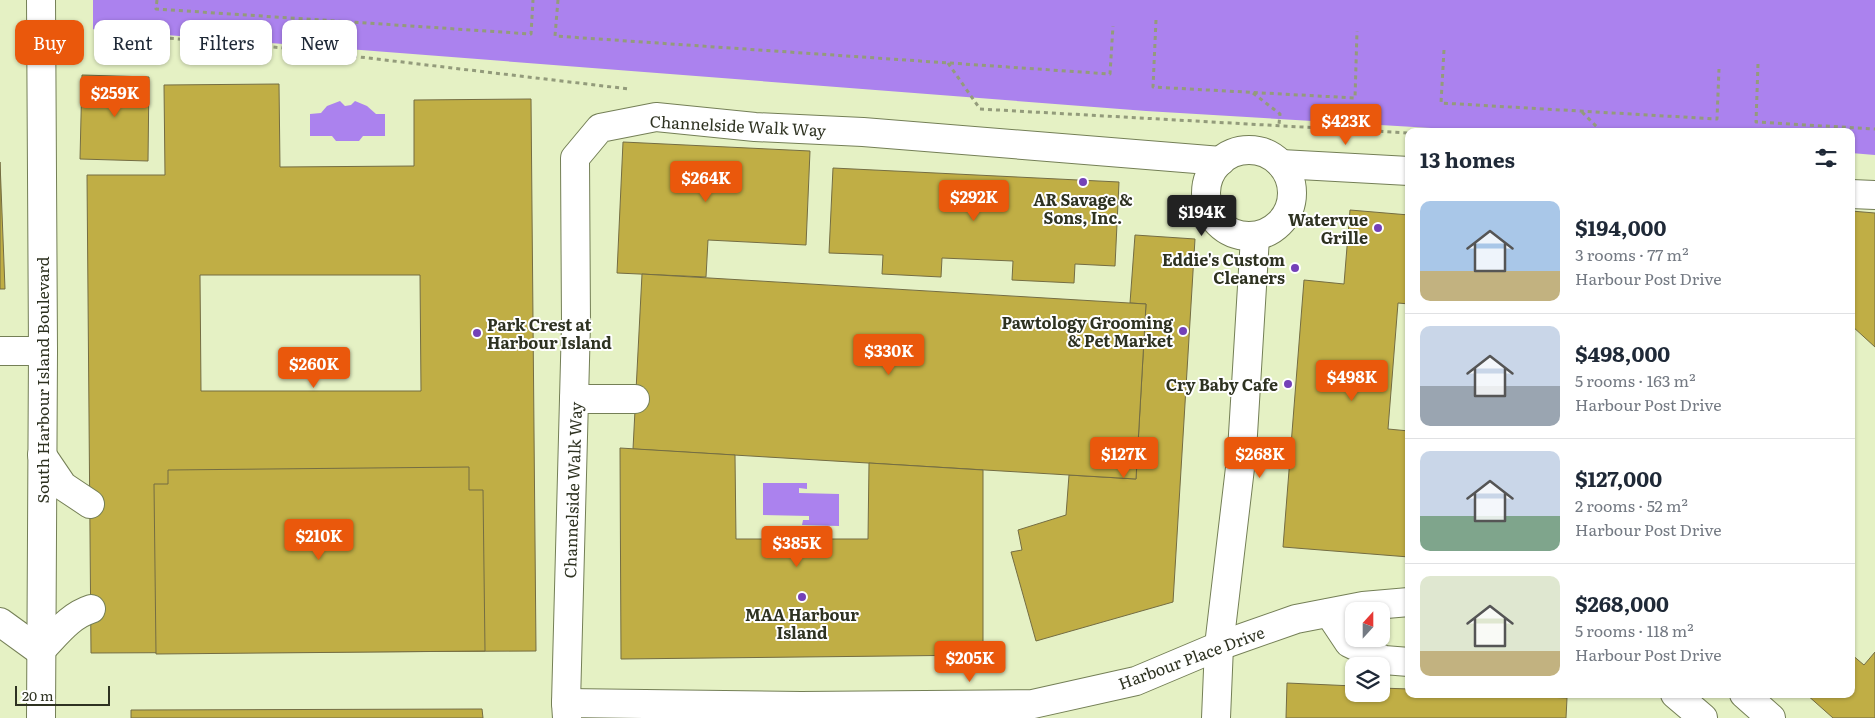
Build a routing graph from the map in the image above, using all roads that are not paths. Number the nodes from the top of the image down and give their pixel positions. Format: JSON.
{"nodes":[{"id":1,"x":41,"y":0,"type":"edge"},
{"id":2,"x":1221,"y":161,"type":"junction"},
{"id":3,"x":1281,"y":164,"type":"junction"},
{"id":4,"x":1405,"y":171,"type":"edge"},
{"id":5,"x":1855,"y":194,"type":"edge"},
{"id":6,"x":1875,"y":195,"type":"edge"},
{"id":7,"x":1255,"y":237,"type":"junction"},
{"id":8,"x":0,"y":351,"type":"edge"},
{"id":9,"x":43,"y":351,"type":"junction"},
{"id":10,"x":574,"y":399,"type":"junction"},
{"id":11,"x":635,"y":399,"type":"dead end"},
{"id":12,"x":42,"y":455,"type":"junction"},
{"id":13,"x":90,"y":504,"type":"dead end"},
{"id":14,"x":1405,"y":602,"type":"edge"},
{"id":15,"x":91,"y":609,"type":"dead end"},
{"id":16,"x":1329,"y":613,"type":"junction"},
{"id":17,"x":0,"y":622,"type":"edge"},
{"id":18,"x":1219,"y":646,"type":"junction"},
{"id":19,"x":40,"y":651,"type":"junction"},
{"id":20,"x":1405,"y":662,"type":"edge"},
{"id":21,"x":1680,"y":698,"type":"edge"},
{"id":22,"x":1749,"y":698,"type":"edge"},
{"id":23,"x":566,"y":711,"type":"edge"},
{"id":24,"x":801,"y":712,"type":"edge"},
{"id":25,"x":47,"y":713,"type":"edge"},
{"id":26,"x":1216,"y":718,"type":"edge"},
{"id":27,"x":1703,"y":718,"type":"edge"},
{"id":28,"x":1772,"y":718,"type":"edge"}],
"edges":[{"from":1,"to":9,"type":"street","name":"South Harbour Island Boulevard"},
{"from":2,"to":3,"type":"street"},
{"from":2,"to":7,"type":"street"},
{"from":2,"to":10,"type":"street","name":"Channelside Walk Way"},
{"from":3,"to":4,"type":"street"},
{"from":3,"to":7,"type":"street"},
{"from":5,"to":6,"type":"street"},
{"from":7,"to":18,"type":"street"},
{"from":8,"to":9,"type":"street"},
{"from":9,"to":12,"type":"street","name":"South Harbour Island Boulevard"},
{"from":10,"to":11,"type":"street"},
{"from":10,"to":23,"type":"street","name":"Channelside Walk Way"},
{"from":12,"to":13,"type":"street"},
{"from":12,"to":19,"type":"street","name":"South Harbour Island Boulevard"},
{"from":14,"to":16,"type":"street","name":"Harbour Place Drive"},
{"from":15,"to":19,"type":"street"},
{"from":16,"to":18,"type":"street","name":"Harbour Place Drive"},
{"from":16,"to":20,"type":"street"},
{"from":17,"to":19,"type":"street"},
{"from":18,"to":24,"type":"street","name":"Harbour Place Drive"},
{"from":18,"to":26,"type":"street"},
{"from":19,"to":25,"type":"street","name":"South Harbour Island Boulevard"},
{"from":21,"to":27,"type":"street"},
{"from":22,"to":28,"type":"street"},
{"from":23,"to":24,"type":"street","name":"Harbour Place Drive"}]}
